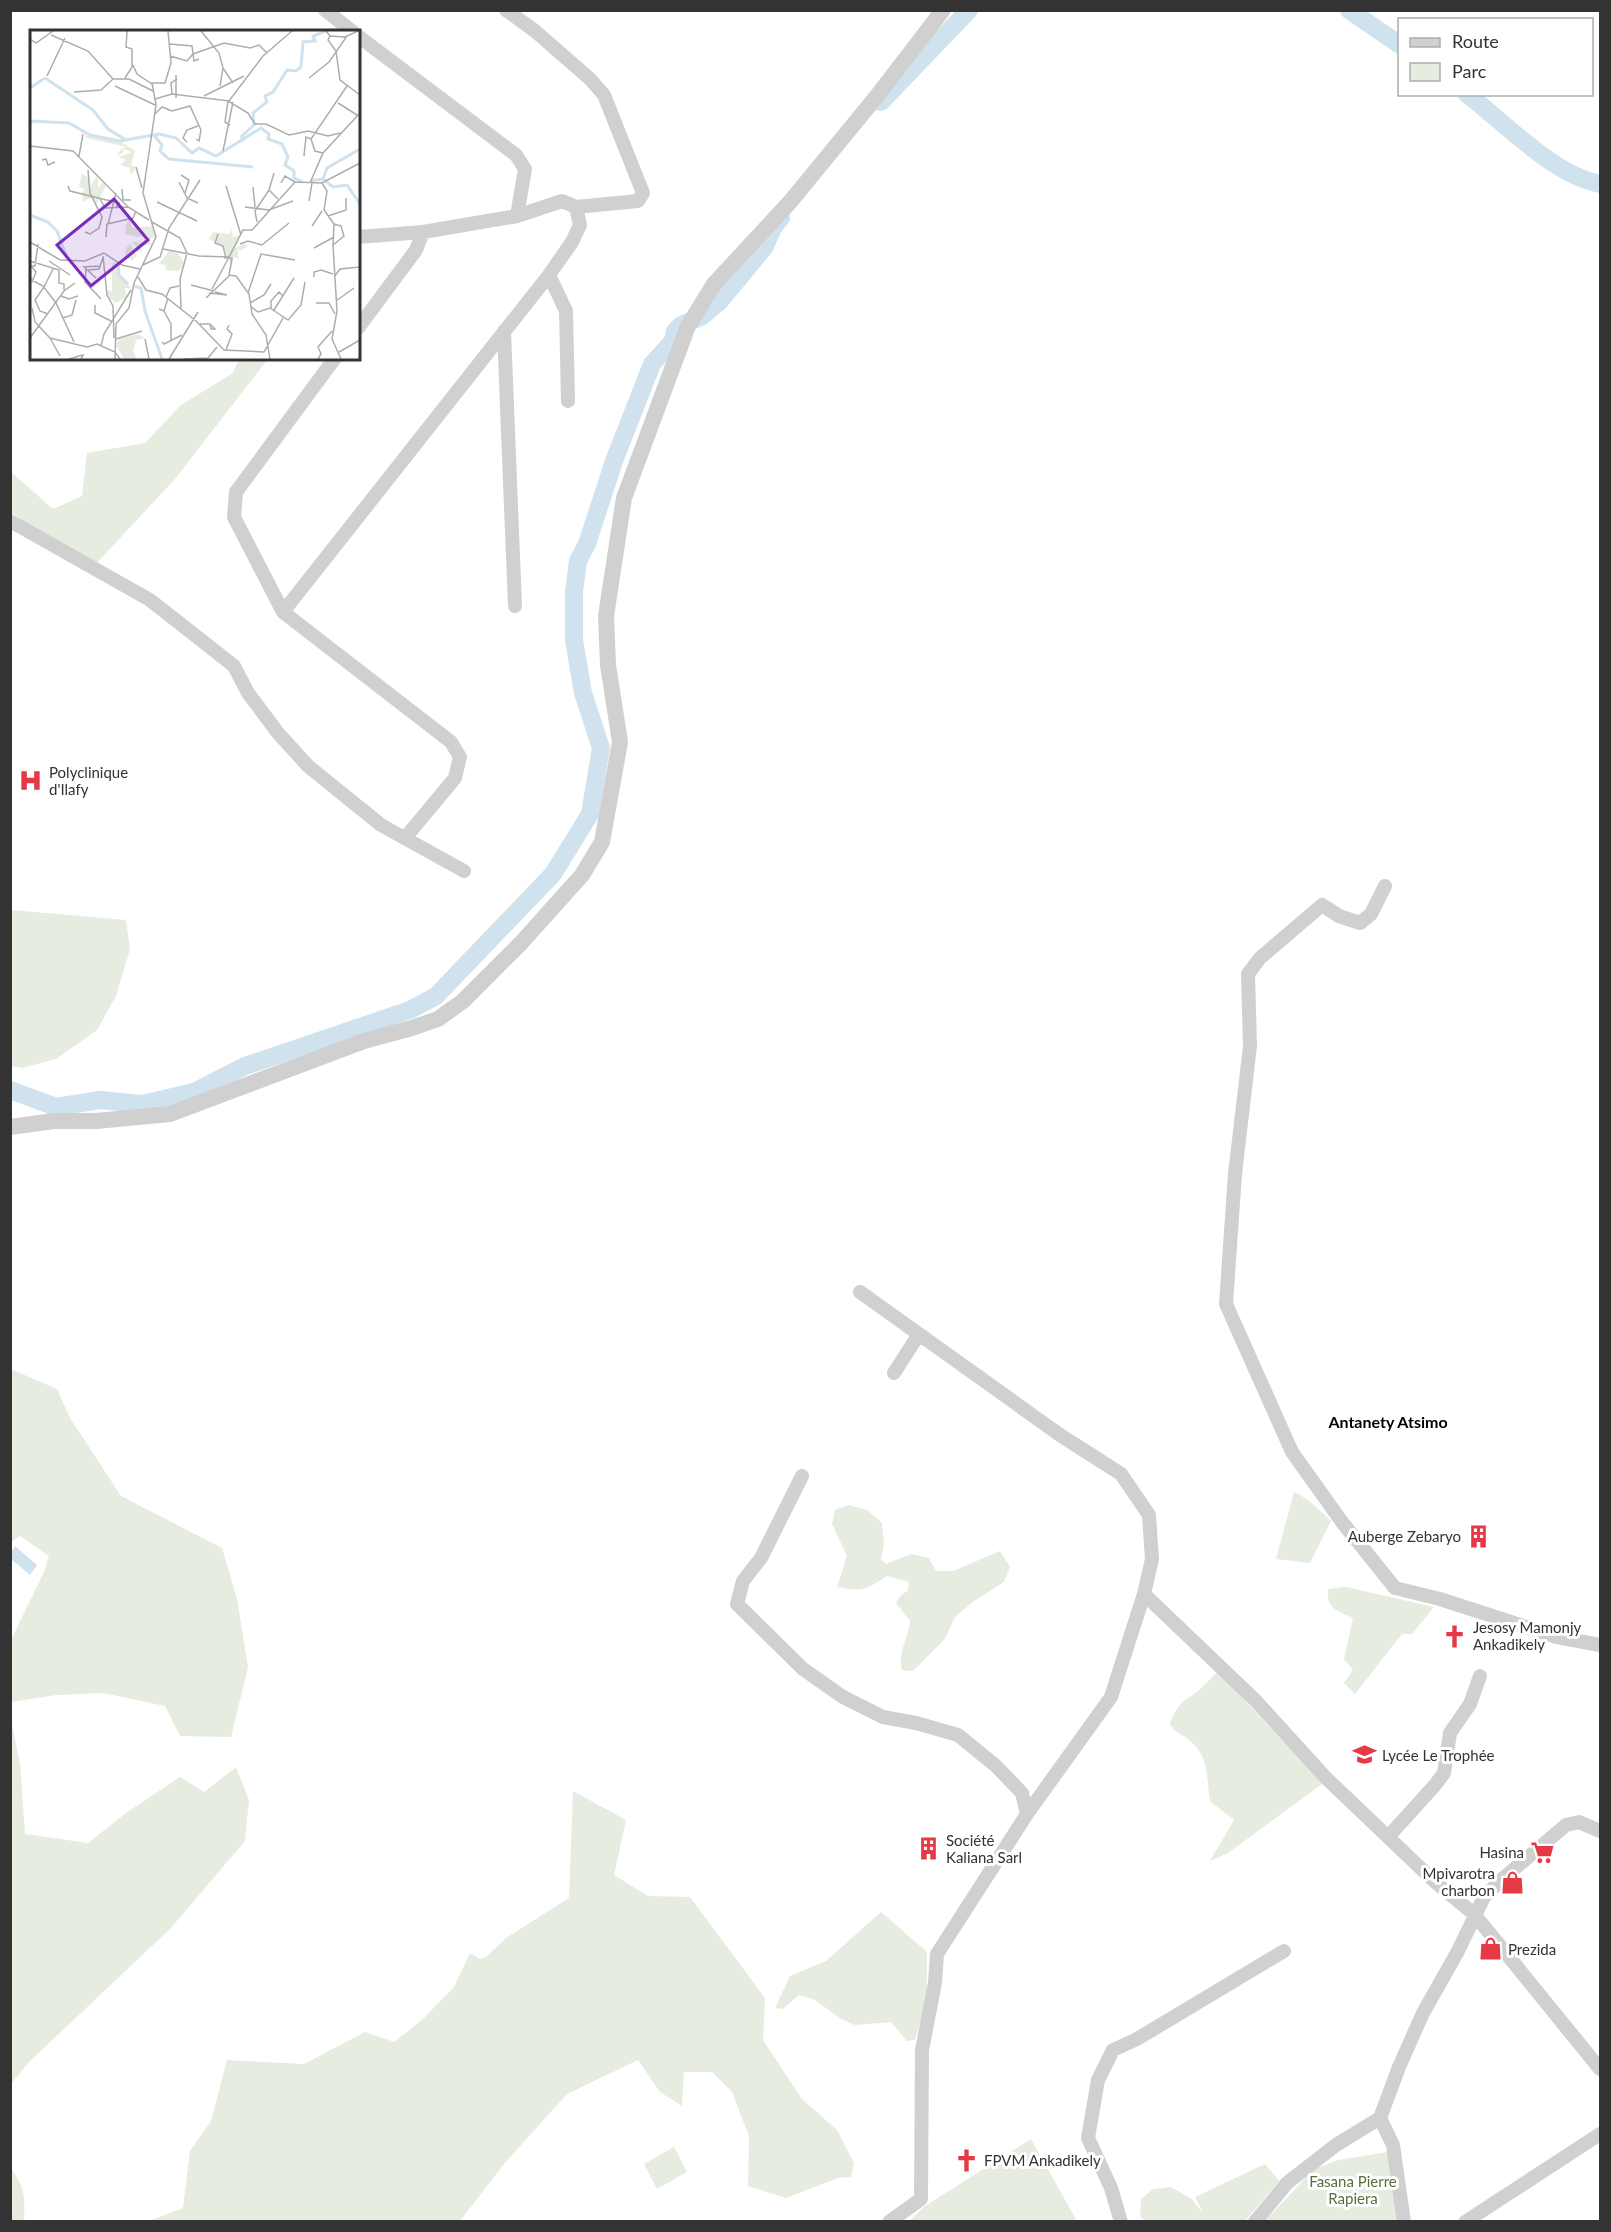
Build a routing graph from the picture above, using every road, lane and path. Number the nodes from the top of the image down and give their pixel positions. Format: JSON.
{"nodes":[{"id":1,"x":325,"y":10,"type":"edge"},
{"id":2,"x":506,"y":10,"type":"edge"},
{"id":3,"x":943,"y":10,"type":"edge"},
{"id":4,"x":350,"y":30,"type":"edge"},
{"id":5,"x":360,"y":38,"type":"edge"},
{"id":6,"x":576,"y":207,"type":"junction"},
{"id":7,"x":517,"y":216,"type":"junction"},
{"id":8,"x":423,"y":232,"type":"junction"},
{"id":9,"x":360,"y":237,"type":"edge"},
{"id":10,"x":549,"y":275,"type":"junction"},
{"id":11,"x":360,"y":324,"type":"edge"},
{"id":12,"x":504,"y":331,"type":"junction"},
{"id":13,"x":334,"y":360,"type":"edge"},
{"id":14,"x":568,"y":401,"type":"dead end"},
{"id":15,"x":10,"y":521,"type":"edge"},
{"id":16,"x":515,"y":606,"type":"dead end"},
{"id":17,"x":283,"y":612,"type":"junction"},
{"id":18,"x":405,"y":838,"type":"junction"},
{"id":19,"x":464,"y":871,"type":"dead end"},
{"id":20,"x":1385,"y":886,"type":"dead end"},
{"id":21,"x":10,"y":1127,"type":"edge"},
{"id":22,"x":860,"y":1292,"type":"dead end"},
{"id":23,"x":919,"y":1334,"type":"junction"},
{"id":24,"x":894,"y":1373,"type":"dead end"},
{"id":25,"x":802,"y":1476,"type":"dead end"},
{"id":26,"x":1144,"y":1594,"type":"junction"},
{"id":27,"x":1600,"y":1645,"type":"edge"},
{"id":28,"x":1480,"y":1676,"type":"dead end"},
{"id":29,"x":1027,"y":1815,"type":"junction"},
{"id":30,"x":1600,"y":1831,"type":"edge"},
{"id":31,"x":1388,"y":1837,"type":"junction"},
{"id":32,"x":1474,"y":1914,"type":"junction"},
{"id":33,"x":1284,"y":1951,"type":"dead end"},
{"id":34,"x":1600,"y":2069,"type":"edge"},
{"id":35,"x":1380,"y":2118,"type":"junction"},
{"id":36,"x":1600,"y":2134,"type":"edge"},
{"id":37,"x":890,"y":2222,"type":"edge"},
{"id":38,"x":1121,"y":2222,"type":"edge"},
{"id":39,"x":1256,"y":2222,"type":"edge"},
{"id":40,"x":1404,"y":2222,"type":"edge"},
{"id":41,"x":1465,"y":2222,"type":"edge"}],
"edges":[{"from":1,"to":4,"type":"street"},
{"from":2,"to":6,"type":"street"},
{"from":3,"to":21,"type":"street"},
{"from":5,"to":7,"type":"street"},
{"from":6,"to":7,"type":"street"},
{"from":6,"to":10,"type":"street"},
{"from":7,"to":8,"type":"street"},
{"from":8,"to":9,"type":"street"},
{"from":8,"to":11,"type":"street"},
{"from":10,"to":12,"type":"street"},
{"from":10,"to":14,"type":"street"},
{"from":12,"to":16,"type":"street"},
{"from":12,"to":17,"type":"street"},
{"from":13,"to":17,"type":"street"},
{"from":15,"to":18,"type":"street"},
{"from":17,"to":18,"type":"street"},
{"from":18,"to":19,"type":"street"},
{"from":20,"to":27,"type":"street"},
{"from":22,"to":23,"type":"street"},
{"from":23,"to":24,"type":"street"},
{"from":23,"to":26,"type":"street"},
{"from":25,"to":29,"type":"street"},
{"from":26,"to":29,"type":"street"},
{"from":26,"to":31,"type":"street"},
{"from":28,"to":31,"type":"street"},
{"from":29,"to":37,"type":"street"},
{"from":30,"to":32,"type":"street"},
{"from":31,"to":32,"type":"street"},
{"from":32,"to":34,"type":"street"},
{"from":32,"to":35,"type":"street"},
{"from":33,"to":38,"type":"street"},
{"from":35,"to":39,"type":"street"},
{"from":35,"to":40,"type":"street"},
{"from":36,"to":41,"type":"street"}]}
